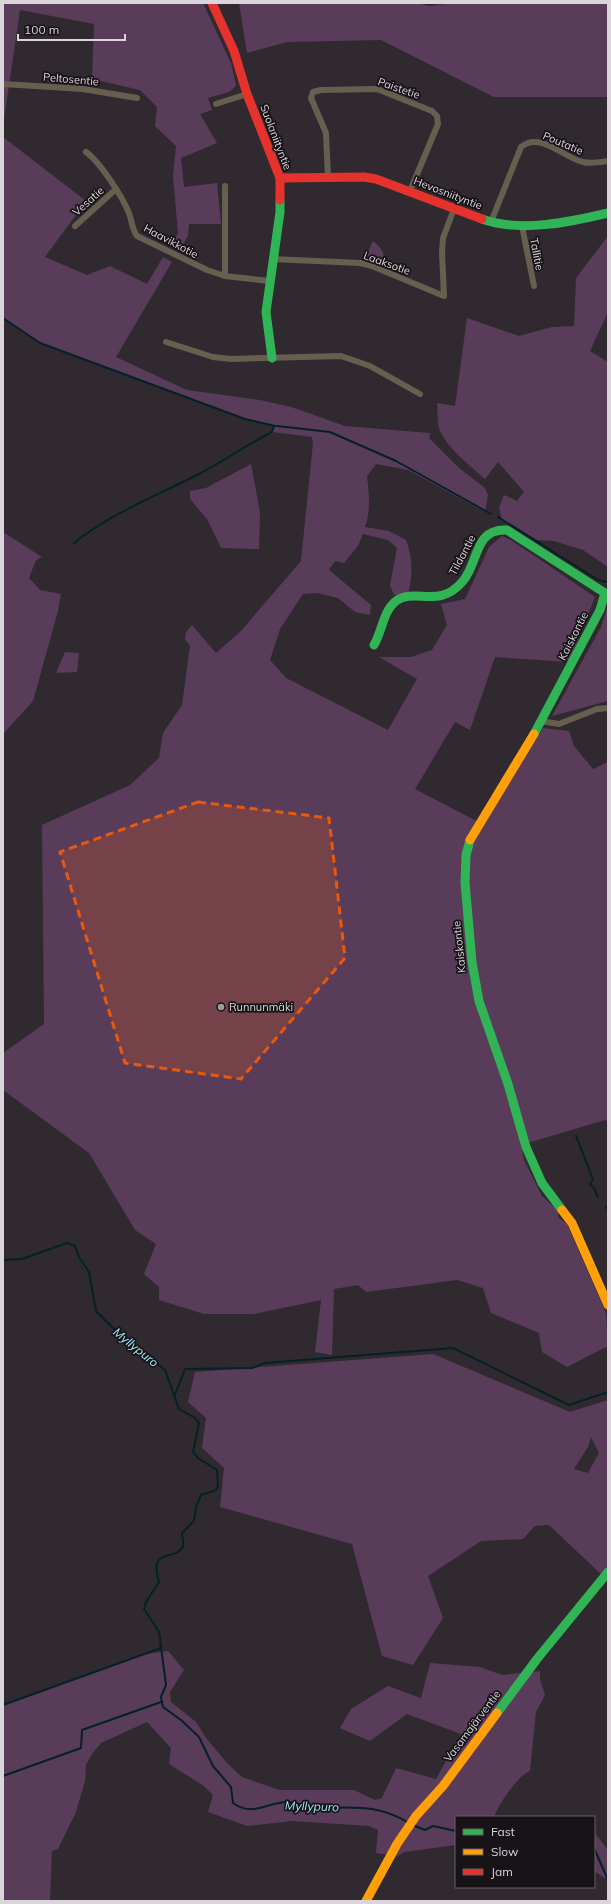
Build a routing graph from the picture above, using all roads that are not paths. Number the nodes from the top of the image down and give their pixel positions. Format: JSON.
{"nodes":[{"id":1,"x":212,"y":3,"type":"edge"},
{"id":2,"x":3,"y":84,"type":"edge"},
{"id":3,"x":247,"y":94,"type":"junction"},
{"id":4,"x":137,"y":98,"type":"dead end"},
{"id":5,"x":216,"y":104,"type":"dead end"},
{"id":6,"x":86,"y":152,"type":"dead end"},
{"id":7,"x":608,"y":161,"type":"edge"},
{"id":8,"x":280,"y":178,"type":"junction"},
{"id":9,"x":328,"y":178,"type":"junction"},
{"id":10,"x":225,"y":186,"type":"dead end"},
{"id":11,"x":115,"y":190,"type":"junction"},
{"id":12,"x":410,"y":191,"type":"junction"},
{"id":13,"x":454,"y":209,"type":"junction"},
{"id":14,"x":608,"y":213,"type":"edge"},
{"id":15,"x":491,"y":222,"type":"junction"},
{"id":16,"x":75,"y":226,"type":"dead end"},
{"id":17,"x":522,"y":226,"type":"junction"},
{"id":18,"x":272,"y":259,"type":"junction"},
{"id":19,"x":225,"y":276,"type":"junction"},
{"id":20,"x":269,"y":281,"type":"junction"},
{"id":21,"x":534,"y":286,"type":"dead end"},
{"id":22,"x":166,"y":342,"type":"dead end"},
{"id":23,"x":272,"y":358,"type":"junction"},
{"id":24,"x":420,"y":394,"type":"dead end"},
{"id":25,"x":605,"y":593,"type":"joint"},
{"id":26,"x":374,"y":645,"type":"dead end"},
{"id":27,"x":608,"y":708,"type":"edge"},
{"id":28,"x":540,"y":721,"type":"junction"},
{"id":29,"x":608,"y":1305,"type":"edge"},
{"id":30,"x":608,"y":1572,"type":"edge"},
{"id":31,"x":366,"y":1901,"type":"edge"}],
"edges":[{"from":1,"to":3,"type":"street","name":"Suolaniityntie"},
{"from":2,"to":4,"type":"street","name":"Peltosentie"},
{"from":3,"to":5,"type":"street"},
{"from":3,"to":8,"type":"street","name":"Suolaniityntie"},
{"from":6,"to":11,"type":"street","name":"Haavikkotie"},
{"from":7,"to":15,"type":"street","name":"Poutatie"},
{"from":8,"to":9,"type":"street","name":"Hevosniityntie"},
{"from":8,"to":18,"type":"street","name":"Suolaniityntie"},
{"from":9,"to":12,"type":"street","name":"Hevosniityntie"},
{"from":9,"to":12,"type":"street","name":"Paistetie"},
{"from":10,"to":19,"type":"street"},
{"from":11,"to":16,"type":"street","name":"Vesatie"},
{"from":11,"to":19,"type":"street","name":"Haavikkotie"},
{"from":12,"to":13,"type":"street","name":"Hevosniityntie"},
{"from":13,"to":15,"type":"street","name":"Hevosniityntie"},
{"from":13,"to":18,"type":"street","name":"Laaksotie"},
{"from":14,"to":17,"type":"street","name":"Hevosniityntie"},
{"from":15,"to":17,"type":"street","name":"Hevosniityntie"},
{"from":17,"to":21,"type":"street","name":"Tallitie"},
{"from":18,"to":20,"type":"street","name":"Suolaniityntie"},
{"from":19,"to":20,"type":"street","name":"Haavikkotie"},
{"from":20,"to":23,"type":"street","name":"Suolaniityntie"},
{"from":22,"to":23,"type":"street"},
{"from":23,"to":24,"type":"street"},
{"from":25,"to":26,"type":"street","name":"Tildantie"},
{"from":25,"to":28,"type":"street","name":"Kaiskontie"},
{"from":27,"to":28,"type":"street"},
{"from":28,"to":29,"type":"street","name":"Kaiskontie"},
{"from":30,"to":31,"type":"street","name":"Vasamajärventie"}]}
